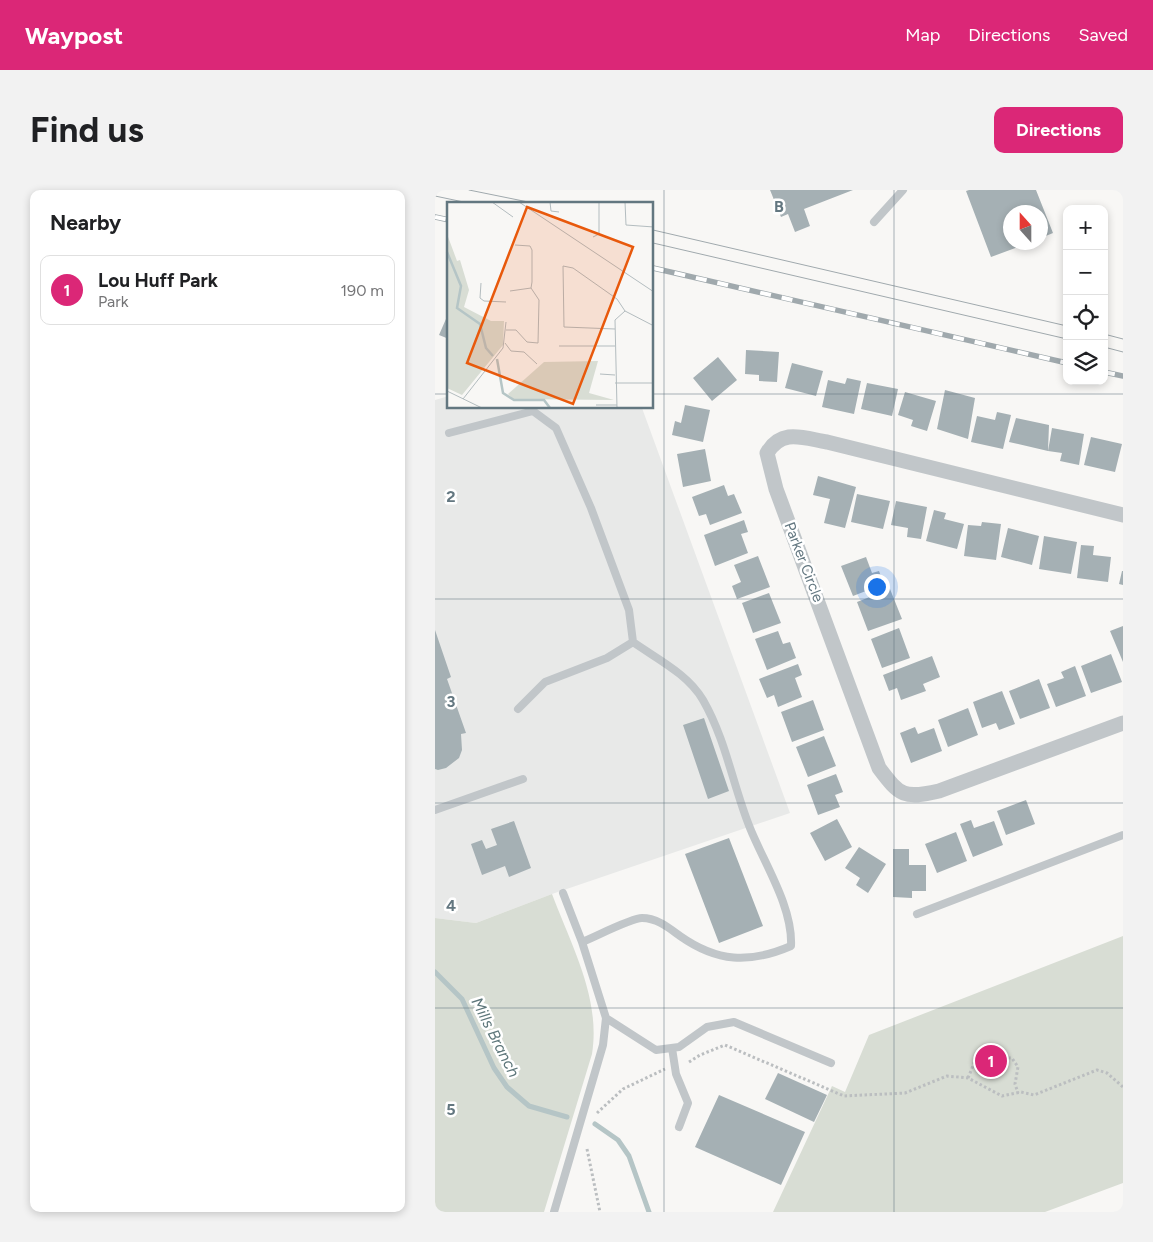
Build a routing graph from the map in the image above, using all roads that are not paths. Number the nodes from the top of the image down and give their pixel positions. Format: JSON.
{"nodes":[{"id":1,"x":903,"y":190,"type":"edge"},
{"id":2,"x":874,"y":222,"type":"dead end"},
{"id":3,"x":449,"y":433,"type":"dead end"},
{"id":4,"x":1123,"y":515,"type":"edge"},
{"id":5,"x":633,"y":642,"type":"junction"},
{"id":6,"x":517,"y":709,"type":"dead end"},
{"id":7,"x":1123,"y":723,"type":"edge"},
{"id":8,"x":523,"y":779,"type":"dead end"},
{"id":9,"x":435,"y":810,"type":"edge"},
{"id":10,"x":1123,"y":835,"type":"edge"},
{"id":11,"x":563,"y":894,"type":"dead end"},
{"id":12,"x":917,"y":914,"type":"dead end"},
{"id":13,"x":582,"y":942,"type":"junction"},
{"id":14,"x":606,"y":1018,"type":"junction"},
{"id":15,"x":672,"y":1048,"type":"junction"},
{"id":16,"x":831,"y":1063,"type":"dead end"},
{"id":17,"x":679,"y":1126,"type":"dead end"},
{"id":18,"x":554,"y":1212,"type":"edge"}],
"edges":[{"from":1,"to":2,"type":"lane"},
{"from":3,"to":5,"type":"lane"},
{"from":4,"to":7,"type":"street","name":"Parker Circle"},
{"from":5,"to":6,"type":"lane"},
{"from":5,"to":13,"type":"lane"},
{"from":8,"to":9,"type":"lane"},
{"from":10,"to":12,"type":"lane"},
{"from":11,"to":13,"type":"lane"},
{"from":13,"to":14,"type":"lane"},
{"from":14,"to":15,"type":"lane"},
{"from":14,"to":18,"type":"lane"},
{"from":15,"to":16,"type":"lane"},
{"from":15,"to":17,"type":"lane"}]}
